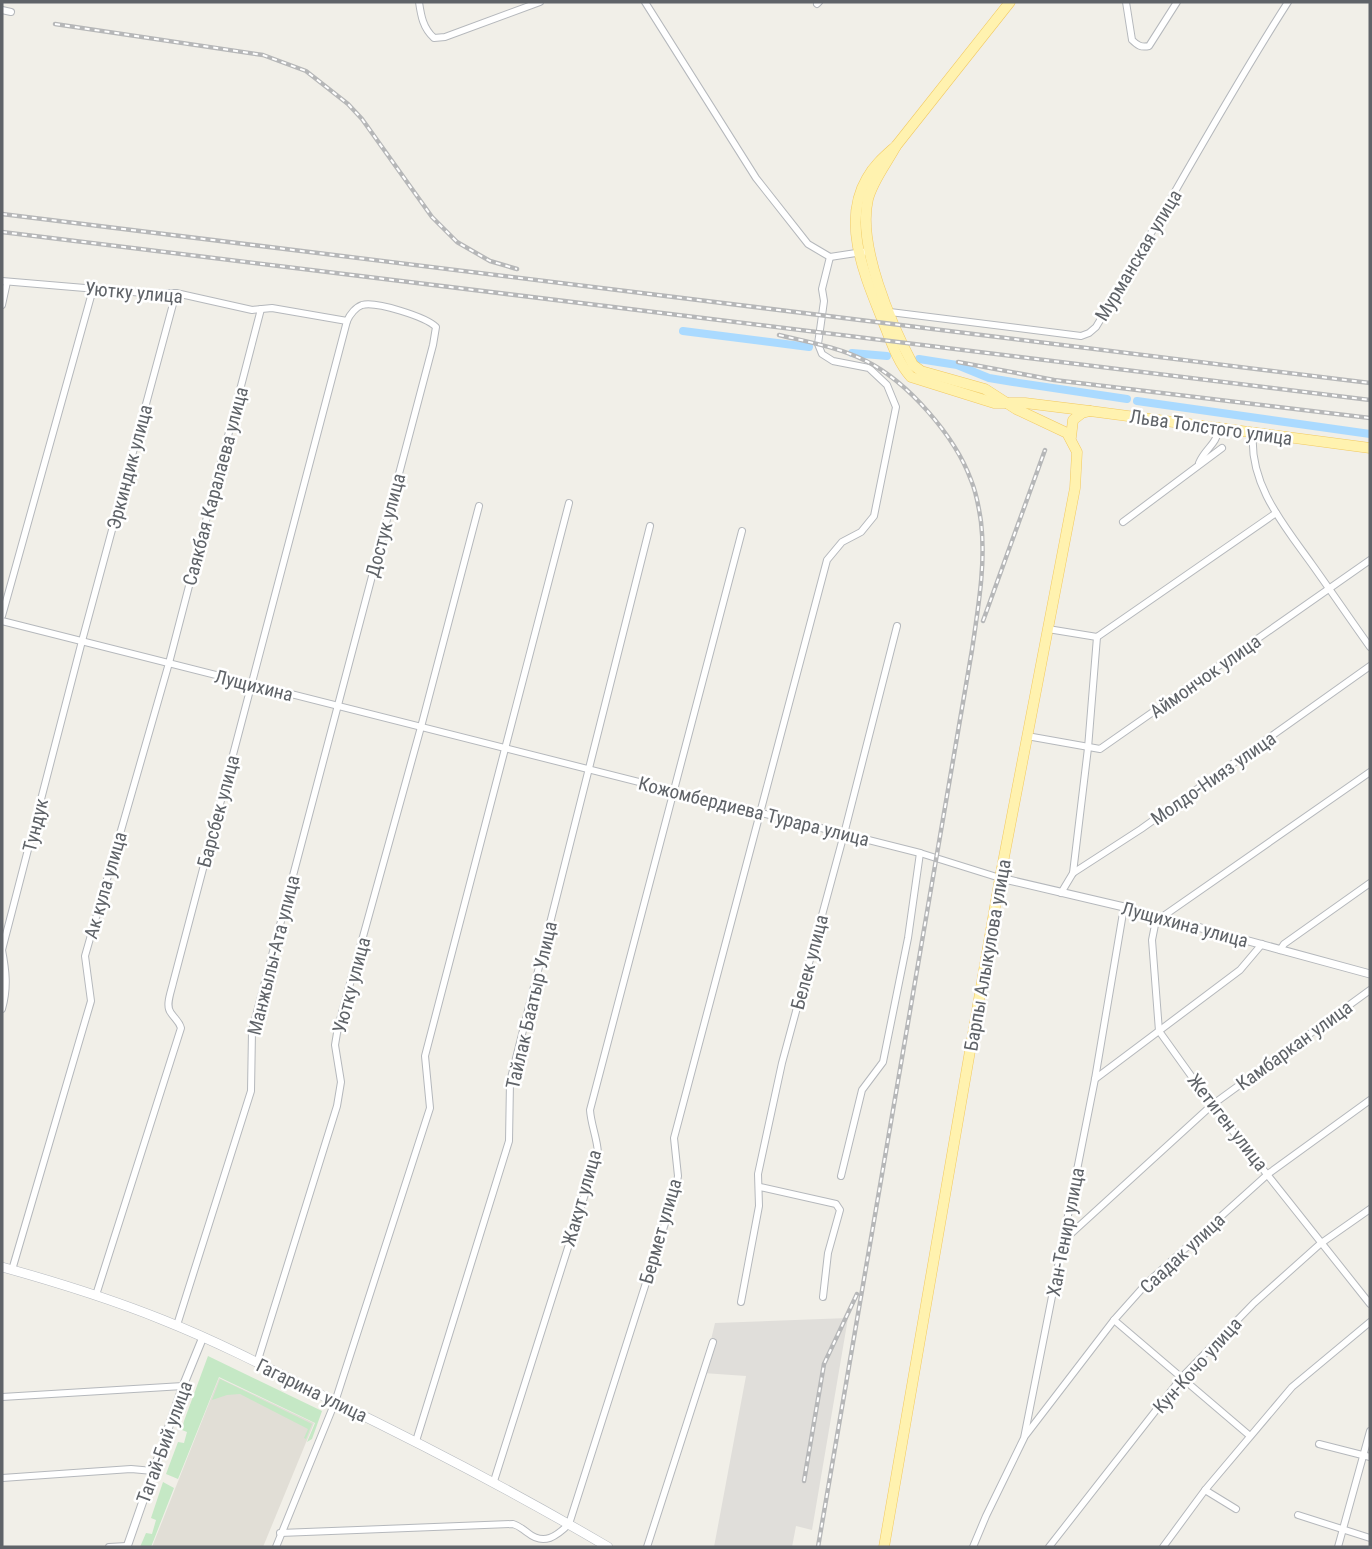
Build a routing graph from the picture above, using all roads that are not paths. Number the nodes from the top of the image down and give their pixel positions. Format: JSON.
{"nodes":[{"id":1,"x":419,"y":2,"type":"edge"},
{"id":2,"x":540,"y":2,"type":"edge"},
{"id":3,"x":645,"y":2,"type":"edge"},
{"id":4,"x":1010,"y":2,"type":"edge"},
{"id":5,"x":1126,"y":2,"type":"edge"},
{"id":6,"x":1177,"y":2,"type":"edge"},
{"id":7,"x":1288,"y":2,"type":"edge"},
{"id":8,"x":2,"y":10,"type":"edge"},
{"id":9,"x":10,"y":12,"type":"dead end"},
{"id":10,"x":864,"y":252,"type":"junction"},
{"id":11,"x":830,"y":257,"type":"junction"},
{"id":12,"x":5,"y":282,"type":"edge"},
{"id":13,"x":93,"y":289,"type":"junction"},
{"id":14,"x":176,"y":293,"type":"junction"},
{"id":15,"x":2,"y":305,"type":"edge"},
{"id":16,"x":261,"y":309,"type":"junction"},
{"id":17,"x":890,"y":312,"type":"junction"},
{"id":18,"x":347,"y":321,"type":"junction"},
{"id":19,"x":1007,"y":404,"type":"junction"},
{"id":20,"x":1090,"y":411,"type":"junction"},
{"id":21,"x":1219,"y":428,"type":"junction"},
{"id":22,"x":1253,"y":433,"type":"junction"},
{"id":23,"x":1071,"y":437,"type":"junction"},
{"id":24,"x":1222,"y":448,"type":"dead end"},
{"id":25,"x":1370,"y":448,"type":"edge"},
{"id":26,"x":1198,"y":464,"type":"junction"},
{"id":27,"x":569,"y":503,"type":"dead end"},
{"id":28,"x":479,"y":506,"type":"dead end"},
{"id":29,"x":1276,"y":513,"type":"junction"},
{"id":30,"x":1122,"y":522,"type":"dead end"},
{"id":31,"x":650,"y":526,"type":"dead end"},
{"id":32,"x":741,"y":531,"type":"dead end"},
{"id":33,"x":1370,"y":560,"type":"edge"},
{"id":34,"x":1329,"y":590,"type":"junction"},
{"id":35,"x":2,"y":618,"type":"edge"},
{"id":36,"x":897,"y":626,"type":"dead end"},
{"id":37,"x":1048,"y":629,"type":"junction"},
{"id":38,"x":1097,"y":637,"type":"junction"},
{"id":39,"x":82,"y":641,"type":"junction"},
{"id":40,"x":1370,"y":647,"type":"edge"},
{"id":41,"x":169,"y":663,"type":"junction"},
{"id":42,"x":1370,"y":666,"type":"edge"},
{"id":43,"x":251,"y":684,"type":"junction"},
{"id":44,"x":337,"y":706,"type":"junction"},
{"id":45,"x":421,"y":727,"type":"junction"},
{"id":46,"x":1027,"y":736,"type":"junction"},
{"id":47,"x":507,"y":748,"type":"junction"},
{"id":48,"x":1088,"y":748,"type":"junction"},
{"id":49,"x":590,"y":770,"type":"junction"},
{"id":50,"x":1370,"y":772,"type":"edge"},
{"id":51,"x":673,"y":790,"type":"junction"},
{"id":52,"x":761,"y":813,"type":"junction"},
{"id":53,"x":844,"y":834,"type":"junction"},
{"id":54,"x":920,"y":853,"type":"junction"},
{"id":55,"x":1073,"y":873,"type":"junction"},
{"id":56,"x":1000,"y":877,"type":"junction"},
{"id":57,"x":1370,"y":883,"type":"edge"},
{"id":58,"x":1061,"y":893,"type":"junction"},
{"id":59,"x":1124,"y":907,"type":"junction"},
{"id":60,"x":1162,"y":917,"type":"junction"},
{"id":61,"x":1262,"y":944,"type":"junction"},
{"id":62,"x":1280,"y":950,"type":"junction"},
{"id":63,"x":1370,"y":974,"type":"edge"},
{"id":64,"x":1370,"y":990,"type":"edge"},
{"id":65,"x":2,"y":1009,"type":"edge"},
{"id":66,"x":1159,"y":1031,"type":"junction"},
{"id":67,"x":1095,"y":1079,"type":"junction"},
{"id":68,"x":1370,"y":1100,"type":"edge"},
{"id":69,"x":1212,"y":1105,"type":"junction"},
{"id":70,"x":1268,"y":1174,"type":"junction"},
{"id":71,"x":841,"y":1176,"type":"dead end"},
{"id":72,"x":760,"y":1187,"type":"junction"},
{"id":73,"x":1370,"y":1209,"type":"edge"},
{"id":74,"x":1063,"y":1242,"type":"junction"},
{"id":75,"x":1320,"y":1244,"type":"junction"},
{"id":76,"x":2,"y":1267,"type":"edge"},
{"id":77,"x":12,"y":1270,"type":"junction"},
{"id":78,"x":96,"y":1295,"type":"junction"},
{"id":79,"x":823,"y":1297,"type":"dead end"},
{"id":80,"x":741,"y":1302,"type":"dead end"},
{"id":81,"x":1370,"y":1304,"type":"edge"},
{"id":82,"x":1114,"y":1320,"type":"junction"},
{"id":83,"x":1370,"y":1322,"type":"edge"},
{"id":84,"x":177,"y":1325,"type":"junction"},
{"id":85,"x":203,"y":1337,"type":"junction"},
{"id":86,"x":713,"y":1342,"type":"dead end"},
{"id":87,"x":257,"y":1363,"type":"junction"},
{"id":88,"x":1182,"y":1377,"type":"junction"},
{"id":89,"x":183,"y":1386,"type":"junction"},
{"id":90,"x":2,"y":1397,"type":"edge"},
{"id":91,"x":335,"y":1402,"type":"junction"},
{"id":92,"x":1370,"y":1430,"type":"edge"},
{"id":93,"x":1250,"y":1436,"type":"junction"},
{"id":94,"x":1024,"y":1438,"type":"junction"},
{"id":95,"x":416,"y":1441,"type":"junction"},
{"id":96,"x":1319,"y":1444,"type":"dead end"},
{"id":97,"x":1367,"y":1456,"type":"edge"},
{"id":98,"x":153,"y":1471,"type":"junction"},
{"id":99,"x":2,"y":1478,"type":"edge"},
{"id":100,"x":494,"y":1481,"type":"junction"},
{"id":101,"x":1205,"y":1490,"type":"junction"},
{"id":102,"x":1236,"y":1509,"type":"dead end"},
{"id":103,"x":1298,"y":1515,"type":"dead end"},
{"id":104,"x":569,"y":1524,"type":"junction"},
{"id":105,"x":1343,"y":1530,"type":"junction"},
{"id":106,"x":280,"y":1533,"type":"junction"},
{"id":107,"x":1370,"y":1538,"type":"edge"},
{"id":108,"x":884,"y":1546,"type":"edge"},
{"id":109,"x":109,"y":1547,"type":"edge"},
{"id":110,"x":127,"y":1547,"type":"edge"},
{"id":111,"x":276,"y":1547,"type":"edge"},
{"id":112,"x":608,"y":1547,"type":"edge"},
{"id":113,"x":647,"y":1547,"type":"edge"},
{"id":114,"x":896,"y":1547,"type":"edge"},
{"id":115,"x":973,"y":1547,"type":"edge"},
{"id":116,"x":1049,"y":1547,"type":"edge"},
{"id":117,"x":1163,"y":1547,"type":"edge"},
{"id":118,"x":1338,"y":1547,"type":"edge"}],
"edges":[{"from":1,"to":2,"type":"street"},
{"from":3,"to":11,"type":"street"},
{"from":4,"to":10,"type":"main road"},
{"from":5,"to":6,"type":"street"},
{"from":7,"to":17,"type":"street","name":"Мурманская улица"},
{"from":8,"to":9,"type":"street"},
{"from":10,"to":11,"type":"street"},
{"from":10,"to":17,"type":"main road"},
{"from":10,"to":19,"type":"main road"},
{"from":11,"to":52,"type":"street"},
{"from":12,"to":13,"type":"street","name":"Уютку улица"},
{"from":12,"to":15,"type":"street"},
{"from":13,"to":14,"type":"street","name":"Уютку улица"},
{"from":13,"to":35,"type":"street"},
{"from":14,"to":16,"type":"street","name":"Уютку улица"},
{"from":14,"to":39,"type":"street","name":"Эркиндик улица"},
{"from":16,"to":18,"type":"street","name":"Уютку улица"},
{"from":16,"to":41,"type":"street","name":"Саякбая Каралаева улица"},
{"from":17,"to":19,"type":"main road"},
{"from":18,"to":43,"type":"street","name":"Барсбек улица"},
{"from":18,"to":44,"type":"street","name":"Достук улица"},
{"from":19,"to":20,"type":"main road","name":"Льва Толстого улица"},
{"from":19,"to":23,"type":"main road"},
{"from":20,"to":21,"type":"main road","name":"Льва Толстого улица"},
{"from":20,"to":23,"type":"main road"},
{"from":21,"to":22,"type":"main road","name":"Льва Толстого улица"},
{"from":21,"to":26,"type":"street"},
{"from":22,"to":25,"type":"main road","name":"Льва Толстого улица"},
{"from":22,"to":29,"type":"street"},
{"from":23,"to":37,"type":"main road","name":"Барпы Алыкулова улица"},
{"from":24,"to":26,"type":"street"},
{"from":26,"to":30,"type":"street"},
{"from":27,"to":47,"type":"street"},
{"from":28,"to":45,"type":"street","name":"Уютку улица"},
{"from":29,"to":34,"type":"street"},
{"from":29,"to":38,"type":"street"},
{"from":31,"to":49,"type":"street","name":"Тайлак Баатыр Улица"},
{"from":32,"to":51,"type":"street","name":"Жакут улица"},
{"from":33,"to":34,"type":"street","name":"Аймончок улица"},
{"from":34,"to":40,"type":"street"},
{"from":34,"to":48,"type":"street","name":"Аймончок улица"},
{"from":35,"to":39,"type":"street","name":"Лущихина"},
{"from":36,"to":53,"type":"street","name":"Белек улица"},
{"from":37,"to":38,"type":"street"},
{"from":37,"to":46,"type":"main road","name":"Барпы Алыкулова улица"},
{"from":38,"to":48,"type":"street"},
{"from":39,"to":41,"type":"street","name":"Лущихина"},
{"from":39,"to":65,"type":"street","name":"Тундук"},
{"from":41,"to":43,"type":"street","name":"Лущихина"},
{"from":41,"to":77,"type":"street","name":"Ак кула улица"},
{"from":42,"to":55,"type":"street","name":"Молдо-Нияз улица"},
{"from":43,"to":44,"type":"street","name":"Лущихина"},
{"from":43,"to":78,"type":"street","name":"Барсбек улица"},
{"from":44,"to":45,"type":"street","name":"Лущихина"},
{"from":44,"to":84,"type":"street","name":"Манжылы-Ата улица"},
{"from":45,"to":47,"type":"street","name":"Лущихина"},
{"from":45,"to":87,"type":"street","name":"Уютку улица"},
{"from":46,"to":48,"type":"street"},
{"from":46,"to":56,"type":"main road","name":"Барпы Алыкулова улица"},
{"from":47,"to":49,"type":"street","name":"Кожомбердиева Турара улица"},
{"from":47,"to":91,"type":"street"},
{"from":48,"to":55,"type":"street"},
{"from":49,"to":51,"type":"street","name":"Кожомбердиева Турара улица"},
{"from":49,"to":95,"type":"street","name":"Тайлак Баатыр Улица"},
{"from":50,"to":60,"type":"street"},
{"from":51,"to":52,"type":"street","name":"Кожомбердиева Турара улица"},
{"from":51,"to":100,"type":"street","name":"Жакут улица"},
{"from":52,"to":53,"type":"street","name":"Кожомбердиева Турара улица"},
{"from":52,"to":104,"type":"street","name":"Бермет улица"},
{"from":53,"to":54,"type":"street","name":"Кожомбердиева Турара улица"},
{"from":53,"to":72,"type":"street","name":"Белек улица"},
{"from":54,"to":56,"type":"street","name":"Кожомбердиева Турара улица"},
{"from":54,"to":71,"type":"street"},
{"from":55,"to":58,"type":"street","name":"Молдо-Нияз улица"},
{"from":56,"to":58,"type":"street","name":"Лущихина улица"},
{"from":56,"to":108,"type":"main road","name":"Барпы Алыкулова улица"},
{"from":57,"to":62,"type":"street"},
{"from":58,"to":59,"type":"street","name":"Лущихина улица"},
{"from":59,"to":60,"type":"street","name":"Лущихина улица"},
{"from":59,"to":67,"type":"street","name":"Хан-Тенир улица"},
{"from":60,"to":61,"type":"street","name":"Лущихина улица"},
{"from":60,"to":66,"type":"street"},
{"from":61,"to":62,"type":"street","name":"Лущихина улица"},
{"from":61,"to":66,"type":"street"},
{"from":62,"to":63,"type":"street","name":"Лущихина улица"},
{"from":64,"to":69,"type":"street","name":"Камбаркан улица"},
{"from":66,"to":67,"type":"street"},
{"from":66,"to":69,"type":"street","name":"Жетиген улица"},
{"from":67,"to":74,"type":"street","name":"Хан-Тенир улица"},
{"from":68,"to":70,"type":"street","name":"Саадак улица"},
{"from":69,"to":70,"type":"street","name":"Жетиген улица"},
{"from":69,"to":74,"type":"street","name":"Камбаркан улица"},
{"from":70,"to":75,"type":"street","name":"Жетиген улица"},
{"from":70,"to":82,"type":"street","name":"Саадак улица"},
{"from":72,"to":79,"type":"street"},
{"from":72,"to":80,"type":"street","name":"Белек улица"},
{"from":73,"to":75,"type":"street","name":"Кун-Кочо улица"},
{"from":74,"to":94,"type":"street","name":"Хан-Тенир улица"},
{"from":75,"to":81,"type":"street","name":"Жетиген улица"},
{"from":75,"to":88,"type":"street","name":"Кун-Кочо улица"},
{"from":76,"to":77,"type":"main road","name":"Гагарина улица"},
{"from":77,"to":78,"type":"main road","name":"Гагарина улица"},
{"from":78,"to":84,"type":"main road","name":"Гагарина улица"},
{"from":82,"to":88,"type":"street"},
{"from":82,"to":94,"type":"street","name":"Саадак улица"},
{"from":83,"to":93,"type":"street"},
{"from":84,"to":85,"type":"main road","name":"Гагарина улица"},
{"from":85,"to":87,"type":"main road","name":"Гагарина улица"},
{"from":85,"to":89,"type":"street","name":"Тагай-Бий улица"},
{"from":86,"to":113,"type":"street"},
{"from":87,"to":91,"type":"main road","name":"Гагарина улица"},
{"from":88,"to":93,"type":"street"},
{"from":88,"to":116,"type":"street","name":"Кун-Кочо улица"},
{"from":89,"to":90,"type":"street"},
{"from":89,"to":98,"type":"street","name":"Тагай-Бий улица"},
{"from":91,"to":95,"type":"main road","name":"Гагарина улица"},
{"from":91,"to":106,"type":"street"},
{"from":92,"to":97,"type":"street"},
{"from":93,"to":101,"type":"street"},
{"from":94,"to":115,"type":"street","name":"Хан-Тенир улица"},
{"from":95,"to":100,"type":"main road","name":"Гагарина улица"},
{"from":96,"to":97,"type":"street"},
{"from":97,"to":105,"type":"street"},
{"from":98,"to":99,"type":"street"},
{"from":98,"to":110,"type":"street","name":"Тагай-Бий улица"},
{"from":100,"to":104,"type":"main road","name":"Гагарина улица"},
{"from":101,"to":102,"type":"street"},
{"from":101,"to":117,"type":"street"},
{"from":103,"to":105,"type":"street"},
{"from":104,"to":106,"type":"street"},
{"from":104,"to":112,"type":"main road","name":"Гагарина улица"},
{"from":105,"to":107,"type":"street"},
{"from":105,"to":118,"type":"street"},
{"from":106,"to":111,"type":"street"},
{"from":108,"to":114,"type":"main road"},
{"from":109,"to":110,"type":"street"}]}
